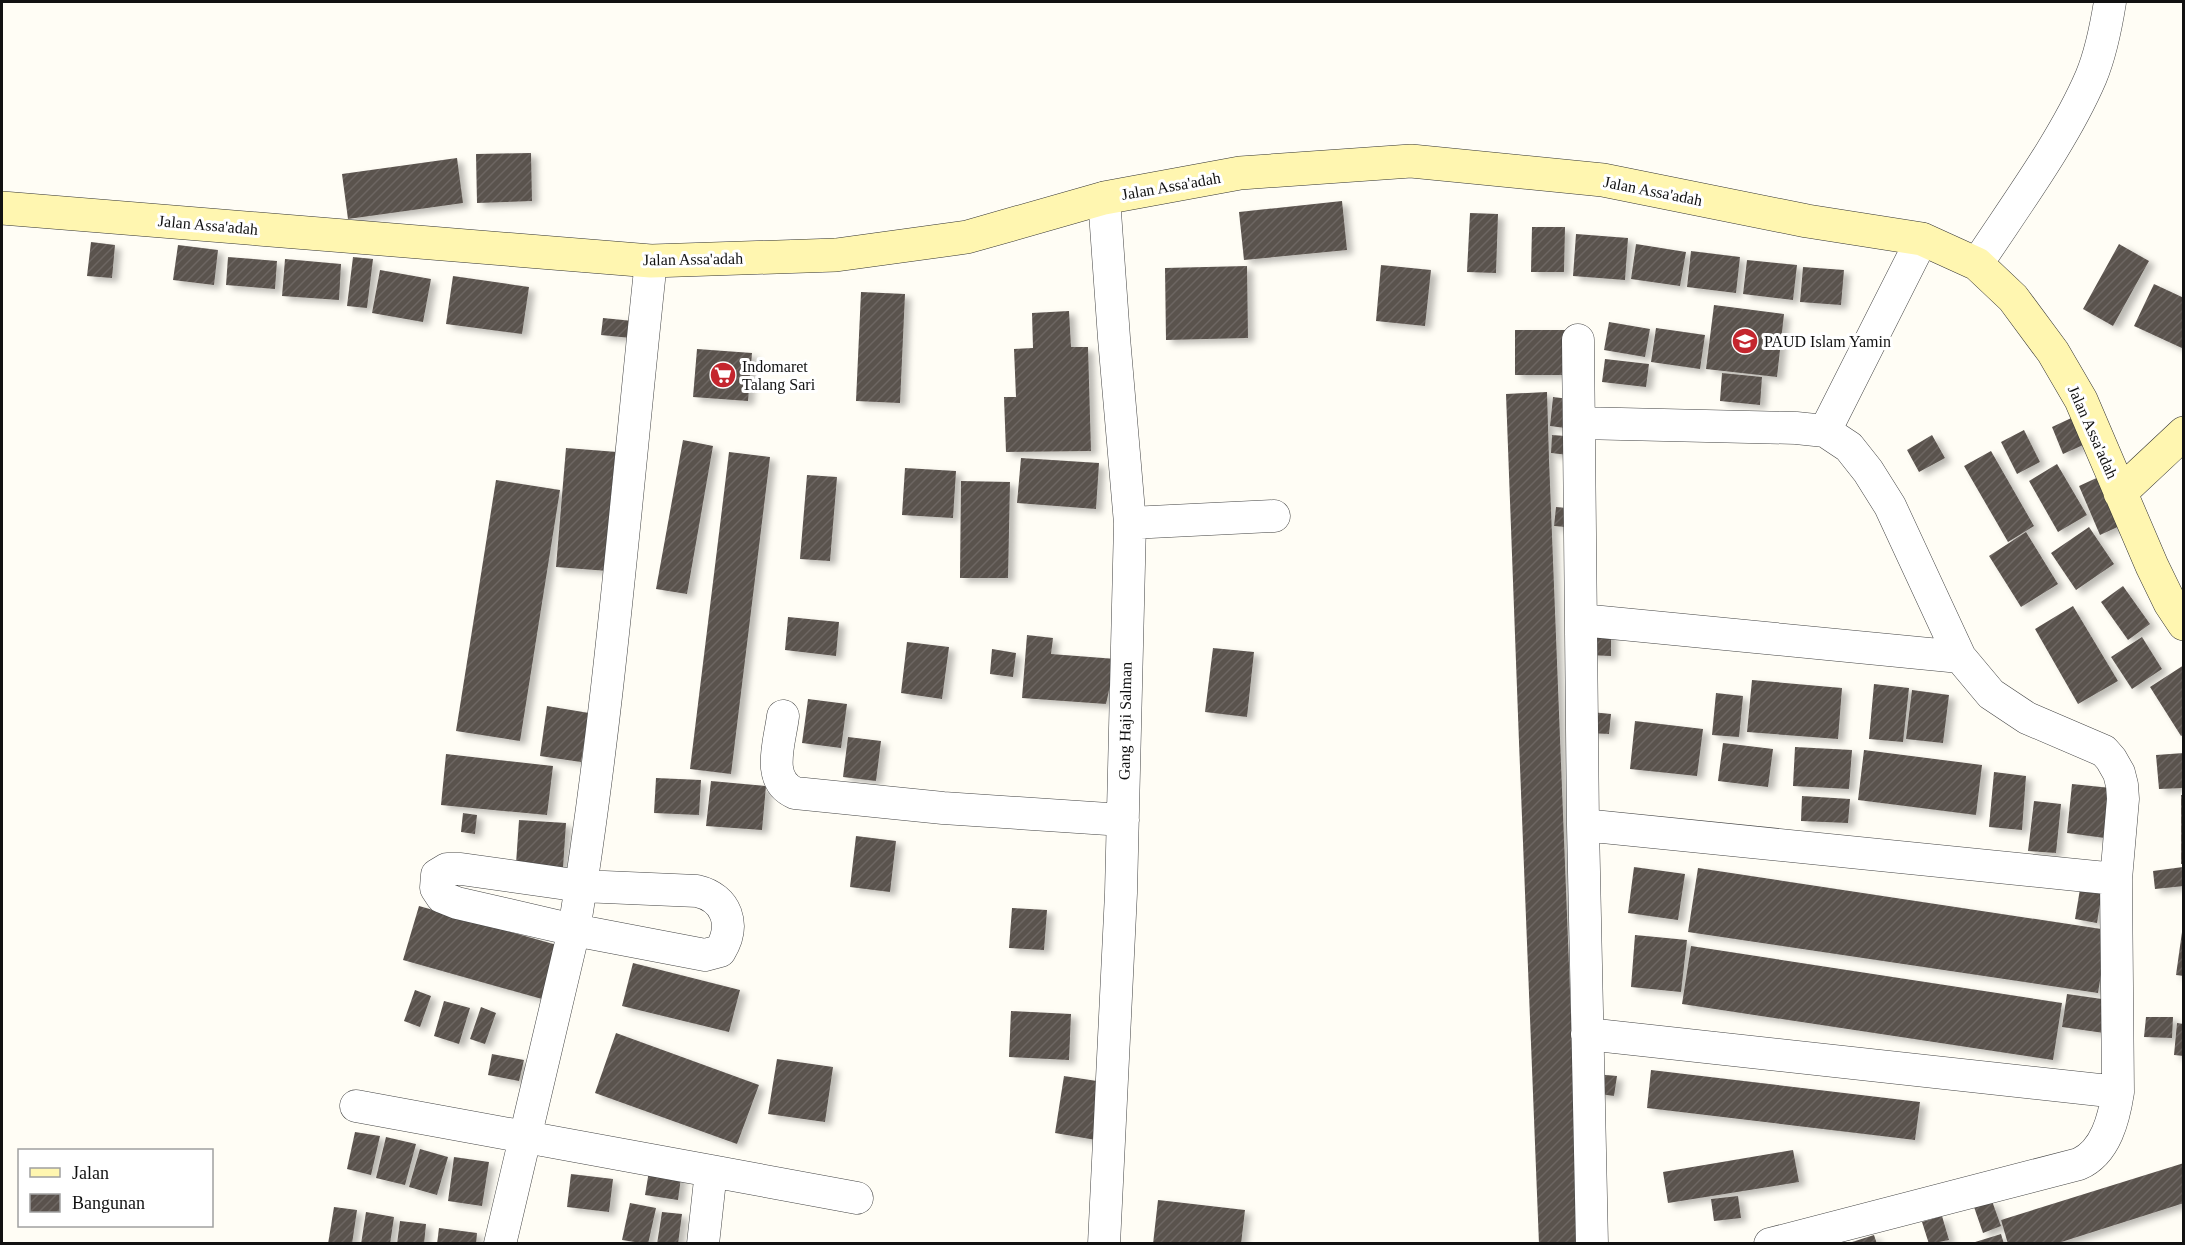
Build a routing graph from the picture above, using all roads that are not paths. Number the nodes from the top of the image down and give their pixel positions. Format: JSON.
{"nodes":[{"id":1,"x":2110,"y":2,"type":"edge"},
{"id":2,"x":1104,"y":198,"type":"junction"},
{"id":3,"x":2,"y":208,"type":"edge"},
{"id":4,"x":1922,"y":239,"type":"junction"},
{"id":5,"x":651,"y":261,"type":"junction"},
{"id":6,"x":1977,"y":264,"type":"junction"},
{"id":7,"x":1578,"y":340,"type":"dead end"},
{"id":8,"x":1579,"y":423,"type":"junction"},
{"id":9,"x":1825,"y":431,"type":"junction"},
{"id":10,"x":2184,"y":433,"type":"edge"},
{"id":11,"x":2120,"y":493,"type":"junction"},
{"id":12,"x":1274,"y":516,"type":"dead end"},
{"id":13,"x":1130,"y":523,"type":"junction"},
{"id":14,"x":1581,"y":620,"type":"junction"},
{"id":15,"x":2184,"y":624,"type":"edge"},
{"id":16,"x":1960,"y":657,"type":"junction"},
{"id":17,"x":783,"y":716,"type":"dead end"},
{"id":18,"x":1123,"y":820,"type":"junction"},
{"id":19,"x":1583,"y":825,"type":"junction"},
{"id":20,"x":2116,"y":879,"type":"junction"},
{"id":21,"x":581,"y":886,"type":"junction"},
{"id":22,"x":574,"y":930,"type":"junction"},
{"id":23,"x":1587,"y":1034,"type":"junction"},
{"id":24,"x":2118,"y":1092,"type":"junction"},
{"id":25,"x":356,"y":1106,"type":"dead end"},
{"id":26,"x":524,"y":1137,"type":"junction"},
{"id":27,"x":711,"y":1171,"type":"junction"},
{"id":28,"x":857,"y":1198,"type":"dead end"},
{"id":29,"x":500,"y":1244,"type":"edge"},
{"id":30,"x":703,"y":1244,"type":"edge"},
{"id":31,"x":1104,"y":1244,"type":"edge"},
{"id":32,"x":1592,"y":1244,"type":"edge"},
{"id":33,"x":1770,"y":1244,"type":"edge"}],
"edges":[{"from":1,"to":6,"type":"street"},
{"from":2,"to":4,"type":"street","name":"Jalan Assa'adah"},
{"from":2,"to":5,"type":"street","name":"Jalan Assa'adah"},
{"from":2,"to":13,"type":"street","name":"Gang Haji Salman"},
{"from":3,"to":5,"type":"street","name":"Jalan Assa'adah"},
{"from":4,"to":6,"type":"street","name":"Jalan Assa'adah"},
{"from":4,"to":9,"type":"street"},
{"from":5,"to":21,"type":"street"},
{"from":6,"to":11,"type":"street","name":"Jalan Assa'adah"},
{"from":7,"to":8,"type":"street"},
{"from":8,"to":9,"type":"street"},
{"from":8,"to":14,"type":"street"},
{"from":9,"to":16,"type":"street"},
{"from":10,"to":11,"type":"street","name":"Jalan Assa'adah"},
{"from":11,"to":15,"type":"street"},
{"from":12,"to":13,"type":"street"},
{"from":13,"to":18,"type":"street","name":"Gang Haji Salman"},
{"from":14,"to":16,"type":"street"},
{"from":14,"to":19,"type":"street"},
{"from":16,"to":20,"type":"street"},
{"from":17,"to":18,"type":"street"},
{"from":18,"to":31,"type":"street","name":"Gang Haji Salman"},
{"from":19,"to":20,"type":"street"},
{"from":19,"to":23,"type":"street"},
{"from":20,"to":24,"type":"street"},
{"from":21,"to":22,"type":"street"},
{"from":21,"to":22,"type":"street"},
{"from":21,"to":22,"type":"street"},
{"from":22,"to":26,"type":"street"},
{"from":23,"to":24,"type":"street"},
{"from":23,"to":32,"type":"street"},
{"from":24,"to":33,"type":"street"},
{"from":25,"to":26,"type":"street"},
{"from":26,"to":27,"type":"street"},
{"from":26,"to":29,"type":"street"},
{"from":27,"to":28,"type":"street"},
{"from":27,"to":30,"type":"street"}]}
